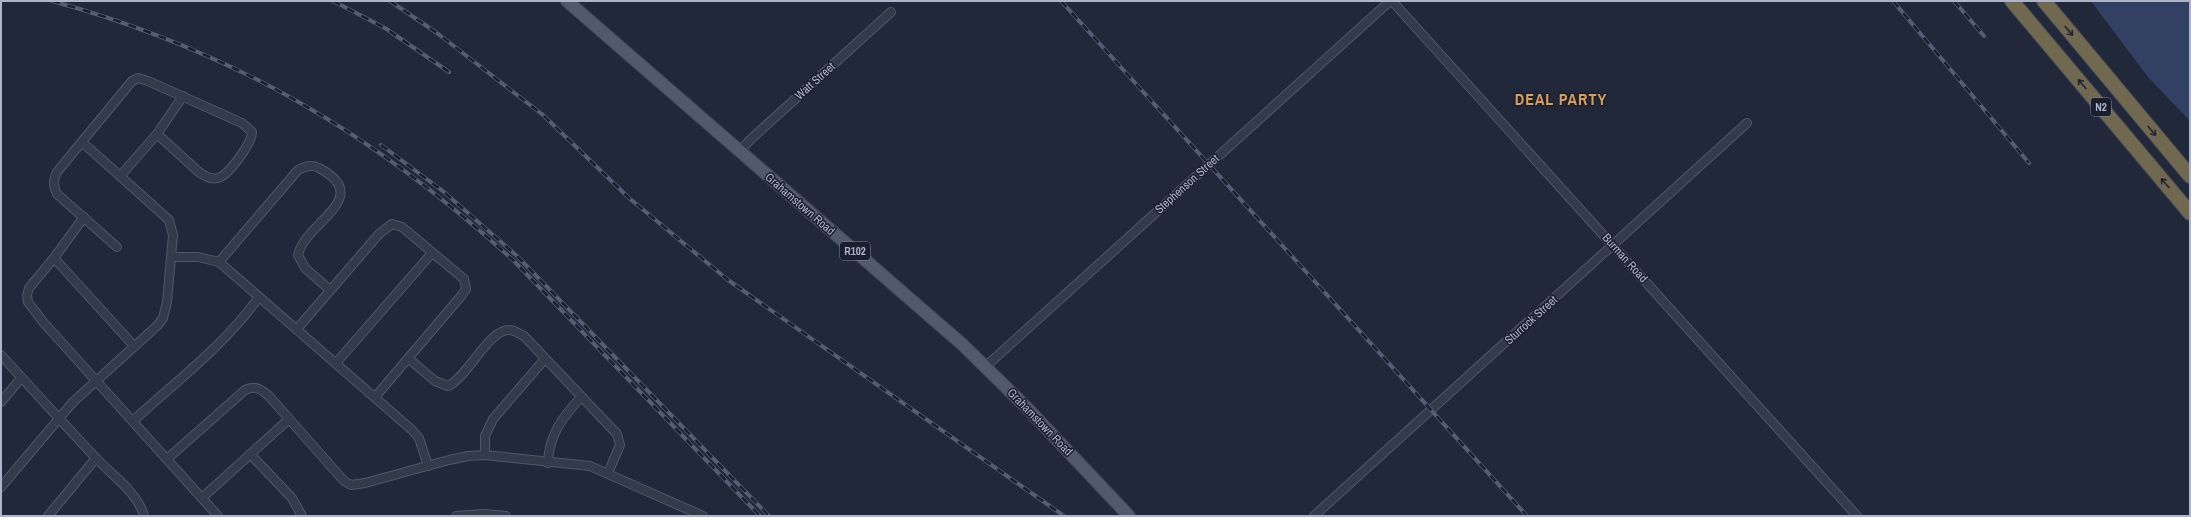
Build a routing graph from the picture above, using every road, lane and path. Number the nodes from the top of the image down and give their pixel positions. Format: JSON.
{"nodes":[{"id":1,"x":567,"y":1,"type":"edge"},
{"id":2,"x":1391,"y":1,"type":"edge"},
{"id":3,"x":2012,"y":1,"type":"edge"},
{"id":4,"x":2044,"y":1,"type":"edge"},
{"id":5,"x":891,"y":12,"type":"dead end"},
{"id":6,"x":183,"y":96,"type":"junction"},
{"id":7,"x":1747,"y":123,"type":"dead end"},
{"id":8,"x":156,"y":134,"type":"junction"},
{"id":9,"x":82,"y":142,"type":"junction"},
{"id":10,"x":739,"y":152,"type":"junction"},
{"id":11,"x":121,"y":175,"type":"junction"},
{"id":12,"x":2190,"y":176,"type":"edge"},
{"id":13,"x":2190,"y":213,"type":"edge"},
{"id":14,"x":84,"y":217,"type":"junction"},
{"id":15,"x":1613,"y":245,"type":"junction"},
{"id":16,"x":117,"y":247,"type":"dead end"},
{"id":17,"x":432,"y":253,"type":"junction"},
{"id":18,"x":172,"y":257,"type":"junction"},
{"id":19,"x":54,"y":258,"type":"junction"},
{"id":20,"x":219,"y":262,"type":"junction"},
{"id":21,"x":330,"y":290,"type":"junction"},
{"id":22,"x":258,"y":298,"type":"junction"},
{"id":23,"x":297,"y":329,"type":"junction"},
{"id":24,"x":134,"y":346,"type":"junction"},
{"id":25,"x":1,"y":355,"type":"edge"},
{"id":26,"x":409,"y":359,"type":"junction"},
{"id":27,"x":544,"y":360,"type":"junction"},
{"id":28,"x":336,"y":363,"type":"junction"},
{"id":29,"x":985,"y":367,"type":"junction"},
{"id":30,"x":21,"y":378,"type":"junction"},
{"id":31,"x":96,"y":380,"type":"junction"},
{"id":32,"x":376,"y":396,"type":"junction"},
{"id":33,"x":581,"y":397,"type":"junction"},
{"id":34,"x":1,"y":402,"type":"edge"},
{"id":35,"x":58,"y":417,"type":"junction"},
{"id":36,"x":288,"y":420,"type":"junction"},
{"id":37,"x":133,"y":421,"type":"junction"},
{"id":38,"x":250,"y":454,"type":"junction"},
{"id":39,"x":485,"y":455,"type":"junction"},
{"id":40,"x":96,"y":458,"type":"junction"},
{"id":41,"x":167,"y":458,"type":"junction"},
{"id":42,"x":548,"y":463,"type":"junction"},
{"id":43,"x":428,"y":466,"type":"junction"},
{"id":44,"x":608,"y":473,"type":"junction"},
{"id":45,"x":1,"y":487,"type":"edge"},
{"id":46,"x":202,"y":498,"type":"junction"},
{"id":47,"x":48,"y":516,"type":"edge"},
{"id":48,"x":144,"y":516,"type":"edge"},
{"id":49,"x":218,"y":516,"type":"edge"},
{"id":50,"x":302,"y":516,"type":"edge"},
{"id":51,"x":456,"y":516,"type":"edge"},
{"id":52,"x":496,"y":516,"type":"edge"},
{"id":53,"x":506,"y":516,"type":"edge"},
{"id":54,"x":703,"y":516,"type":"edge"},
{"id":55,"x":1129,"y":516,"type":"edge"},
{"id":56,"x":1314,"y":516,"type":"edge"},
{"id":57,"x":1857,"y":516,"type":"edge"}],
"edges":[{"from":1,"to":10,"type":"main road","name":"Grahamstown Road","number":"R102"},
{"from":2,"to":15,"type":"street","name":"Burman Road"},
{"from":2,"to":29,"type":"street","name":"Stephenson Street"},
{"from":13,"to":3,"type":"highway","number":"N2","one_way":true},
{"from":4,"to":12,"type":"highway","number":"N2","one_way":true},
{"from":5,"to":10,"type":"street","name":"Watt Street"},
{"from":6,"to":8,"type":"street"},
{"from":6,"to":8,"type":"street"},
{"from":6,"to":9,"type":"street"},
{"from":7,"to":15,"type":"street","name":"Sturrock Street"},
{"from":8,"to":11,"type":"street"},
{"from":9,"to":11,"type":"street"},
{"from":9,"to":14,"type":"street"},
{"from":10,"to":29,"type":"main road","name":"Grahamstown Road","number":"R102"},
{"from":11,"to":18,"type":"street"},
{"from":14,"to":16,"type":"street"},
{"from":14,"to":19,"type":"street"},
{"from":15,"to":56,"type":"street","name":"Sturrock Street"},
{"from":15,"to":57,"type":"street","name":"Burman Road"},
{"from":17,"to":21,"type":"street"},
{"from":17,"to":26,"type":"street"},
{"from":17,"to":28,"type":"street"},
{"from":18,"to":20,"type":"street"},
{"from":18,"to":24,"type":"street"},
{"from":19,"to":24,"type":"street"},
{"from":19,"to":31,"type":"street"},
{"from":20,"to":21,"type":"street"},
{"from":20,"to":22,"type":"street"},
{"from":21,"to":23,"type":"street"},
{"from":22,"to":23,"type":"street"},
{"from":22,"to":37,"type":"street"},
{"from":23,"to":28,"type":"street"},
{"from":24,"to":31,"type":"street"},
{"from":25,"to":30,"type":"street"},
{"from":26,"to":27,"type":"street"},
{"from":26,"to":32,"type":"street"},
{"from":27,"to":33,"type":"street"},
{"from":27,"to":39,"type":"street"},
{"from":28,"to":32,"type":"street"},
{"from":29,"to":55,"type":"main road","name":"Grahamstown Road","number":"R102"},
{"from":30,"to":34,"type":"street"},
{"from":30,"to":35,"type":"street"},
{"from":31,"to":35,"type":"street"},
{"from":31,"to":37,"type":"street"},
{"from":32,"to":43,"type":"street"},
{"from":33,"to":42,"type":"street"},
{"from":33,"to":44,"type":"street"},
{"from":35,"to":40,"type":"street"},
{"from":35,"to":45,"type":"street"},
{"from":36,"to":38,"type":"street"},
{"from":36,"to":41,"type":"street"},
{"from":36,"to":43,"type":"street"},
{"from":37,"to":41,"type":"street"},
{"from":38,"to":46,"type":"street"},
{"from":38,"to":50,"type":"street"},
{"from":39,"to":42,"type":"street"},
{"from":39,"to":43,"type":"street"},
{"from":40,"to":47,"type":"street"},
{"from":40,"to":48,"type":"street"},
{"from":41,"to":46,"type":"street"},
{"from":42,"to":44,"type":"street"},
{"from":44,"to":54,"type":"street"},
{"from":46,"to":49,"type":"street"},
{"from":51,"to":52,"type":"street"},
{"from":52,"to":53,"type":"street"}]}
